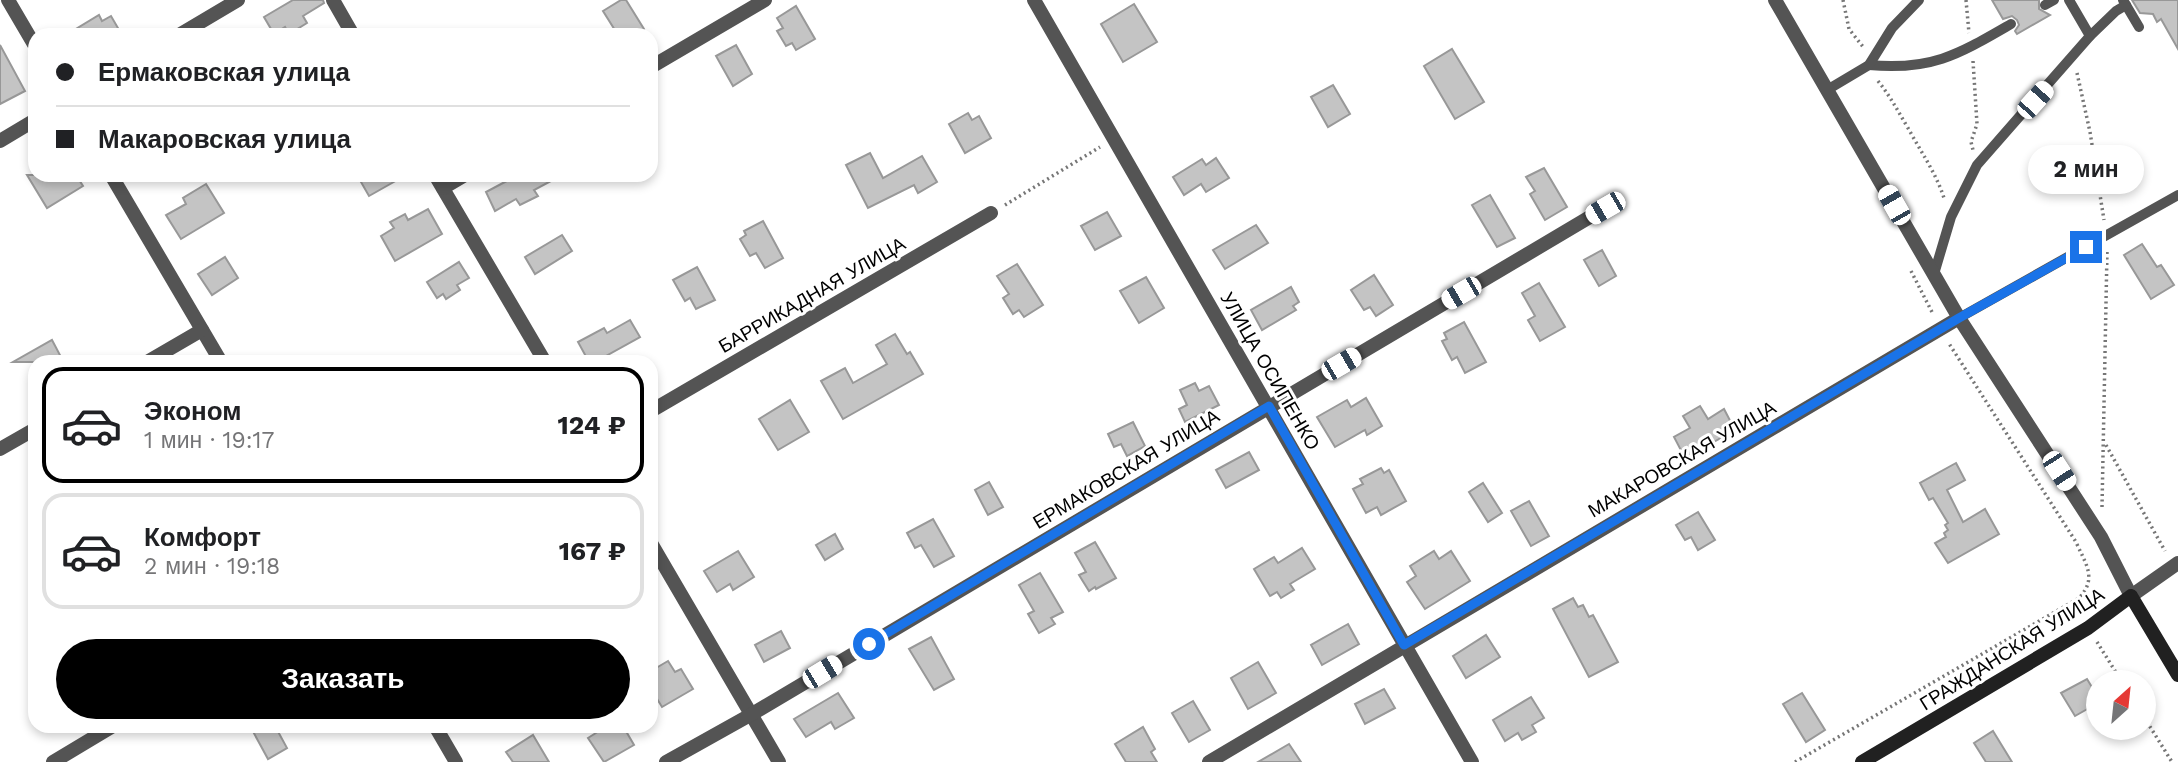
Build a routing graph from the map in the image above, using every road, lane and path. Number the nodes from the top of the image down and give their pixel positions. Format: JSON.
{"nodes":[{"id":1,"x":8,"y":0,"type":"edge"},
{"id":2,"x":238,"y":0,"type":"edge"},
{"id":3,"x":333,"y":0,"type":"edge"},
{"id":4,"x":765,"y":0,"type":"edge"},
{"id":5,"x":1034,"y":0,"type":"edge"},
{"id":6,"x":1775,"y":0,"type":"edge"},
{"id":7,"x":1843,"y":0,"type":"edge"},
{"id":8,"x":1919,"y":0,"type":"edge"},
{"id":9,"x":1966,"y":0,"type":"edge"},
{"id":10,"x":2069,"y":0,"type":"edge"},
{"id":11,"x":2124,"y":2,"type":"edge"},
{"id":12,"x":2011,"y":24,"type":"dead end"},
{"id":13,"x":2139,"y":27,"type":"dead end"},
{"id":14,"x":191,"y":28,"type":"edge"},
{"id":15,"x":350,"y":28,"type":"edge"},
{"id":16,"x":28,"y":34,"type":"edge"},
{"id":17,"x":2090,"y":36,"type":"junction"},
{"id":18,"x":1971,"y":47,"type":"junction"},
{"id":19,"x":2073,"y":58,"type":"junction"},
{"id":20,"x":658,"y":62,"type":"edge"},
{"id":21,"x":1869,"y":65,"type":"junction"},
{"id":22,"x":1827,"y":90,"type":"junction"},
{"id":23,"x":28,"y":124,"type":"edge"},
{"id":24,"x":1114,"y":138,"type":"junction"},
{"id":25,"x":0,"y":141,"type":"edge"},
{"id":26,"x":1977,"y":165,"type":"junction"},
{"id":27,"x":115,"y":182,"type":"edge"},
{"id":28,"x":440,"y":182,"type":"edge"},
{"id":29,"x":2178,"y":195,"type":"edge"},
{"id":30,"x":1605,"y":208,"type":"dead end"},
{"id":31,"x":991,"y":213,"type":"joint"},
{"id":32,"x":1951,"y":217,"type":"junction"},
{"id":33,"x":2107,"y":235,"type":"junction"},
{"id":34,"x":1909,"y":268,"type":"dead end"},
{"id":35,"x":1934,"y":274,"type":"junction"},
{"id":36,"x":1959,"y":318,"type":"junction"},
{"id":37,"x":1940,"y":329,"type":"junction"},
{"id":38,"x":202,"y":330,"type":"junction"},
{"id":39,"x":159,"y":355,"type":"edge"},
{"id":40,"x":217,"y":355,"type":"edge"},
{"id":41,"x":541,"y":355,"type":"edge"},
{"id":42,"x":1269,"y":406,"type":"junction"},
{"id":43,"x":658,"y":407,"type":"edge"},
{"id":44,"x":28,"y":433,"type":"edge"},
{"id":45,"x":2105,"y":443,"type":"junction"},
{"id":46,"x":0,"y":449,"type":"edge"},
{"id":47,"x":2101,"y":537,"type":"junction"},
{"id":48,"x":658,"y":555,"type":"edge"},
{"id":49,"x":2175,"y":564,"type":"edge"},
{"id":50,"x":2131,"y":596,"type":"junction"},
{"id":51,"x":1404,"y":645,"type":"junction"},
{"id":52,"x":2178,"y":676,"type":"edge"},
{"id":53,"x":752,"y":714,"type":"junction"},
{"id":54,"x":101,"y":733,"type":"edge"},
{"id":55,"x":439,"y":733,"type":"edge"},
{"id":56,"x":2156,"y":736,"type":"edge"},
{"id":57,"x":53,"y":762,"type":"edge"},
{"id":58,"x":456,"y":762,"type":"edge"},
{"id":59,"x":666,"y":762,"type":"edge"},
{"id":60,"x":779,"y":762,"type":"edge"},
{"id":61,"x":1209,"y":762,"type":"edge"},
{"id":62,"x":1472,"y":762,"type":"edge"},
{"id":63,"x":1794,"y":762,"type":"edge"},
{"id":64,"x":1862,"y":762,"type":"edge"},
{"id":65,"x":2172,"y":762,"type":"edge"}],
"edges":[{"from":1,"to":16,"type":"street"},
{"from":2,"to":14,"type":"street"},
{"from":3,"to":15,"type":"street"},
{"from":4,"to":20,"type":"street"},
{"from":5,"to":24,"type":"street","name":"УЛИЦА ОСИПЕНКО"},
{"from":6,"to":22,"type":"street"},
{"from":7,"to":21,"type":"path"},
{"from":8,"to":21,"type":"lane"},
{"from":9,"to":18,"type":"path"},
{"from":10,"to":17,"type":"lane"},
{"from":11,"to":13,"type":"lane"},
{"from":11,"to":17,"type":"lane"},
{"from":12,"to":18,"type":"lane"},
{"from":17,"to":19,"type":"lane"},
{"from":18,"to":21,"type":"lane"},
{"from":18,"to":26,"type":"path"},
{"from":19,"to":26,"type":"lane"},
{"from":19,"to":33,"type":"path"},
{"from":21,"to":22,"type":"lane"},
{"from":21,"to":32,"type":"path"},
{"from":22,"to":35,"type":"street"},
{"from":23,"to":25,"type":"street"},
{"from":24,"to":31,"type":"path"},
{"from":24,"to":42,"type":"street","name":"УЛИЦА ОСИПЕНКО"},
{"from":26,"to":32,"type":"lane"},
{"from":27,"to":38,"type":"street"},
{"from":28,"to":41,"type":"street"},
{"from":29,"to":33,"type":"lane","name":"МАКАРОВСКАЯ УЛИЦА"},
{"from":30,"to":42,"type":"street","name":"ЕРМАКОВСКАЯ УЛИЦА"},
{"from":31,"to":43,"type":"street","name":"БАРРИКАДНАЯ УЛИЦА"},
{"from":32,"to":35,"type":"lane"},
{"from":33,"to":36,"type":"lane","name":"МАКАРОВСКАЯ УЛИЦА"},
{"from":33,"to":45,"type":"path"},
{"from":34,"to":37,"type":"path"},
{"from":35,"to":36,"type":"street"},
{"from":36,"to":37,"type":"street","name":"МАКАРОВСКАЯ УЛИЦА"},
{"from":36,"to":47,"type":"street"},
{"from":37,"to":51,"type":"street","name":"МАКАРОВСКАЯ УЛИЦА"},
{"from":37,"to":63,"type":"path"},
{"from":38,"to":39,"type":"street"},
{"from":38,"to":40,"type":"street"},
{"from":42,"to":51,"type":"street","name":"УЛИЦА ОСИПЕНКО"},
{"from":42,"to":53,"type":"street","name":"ЕРМАКОВСКАЯ УЛИЦА"},
{"from":44,"to":46,"type":"street"},
{"from":45,"to":47,"type":"path"},
{"from":45,"to":49,"type":"path"},
{"from":47,"to":50,"type":"street"},
{"from":48,"to":53,"type":"street"},
{"from":49,"to":50,"type":"street","name":"ГРАЖДАНСКАЯ УЛИЦА"},
{"from":50,"to":52,"type":"main road"},
{"from":50,"to":64,"type":"main road","name":"ГРАЖДАНСКАЯ УЛИЦА"},
{"from":51,"to":61,"type":"street","name":"МАКАРОВСКАЯ УЛИЦА"},
{"from":51,"to":62,"type":"street","name":"УЛИЦА ОСИПЕНКО"},
{"from":53,"to":59,"type":"street","name":"ЕРМАКОВСКАЯ УЛИЦА"},
{"from":53,"to":60,"type":"street"},
{"from":54,"to":57,"type":"street"},
{"from":55,"to":58,"type":"street"},
{"from":56,"to":65,"type":"path"}]}
